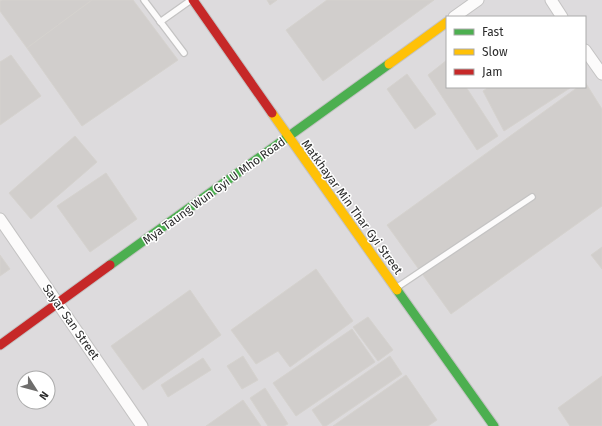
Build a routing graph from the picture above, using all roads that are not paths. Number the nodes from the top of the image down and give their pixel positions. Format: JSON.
{"nodes":[{"id":1,"x":144,"y":0,"type":"edge"},
{"id":2,"x":192,"y":0,"type":"edge"},
{"id":3,"x":478,"y":0,"type":"edge"},
{"id":4,"x":551,"y":0,"type":"edge"},
{"id":5,"x":455,"y":16,"type":"edge"},
{"id":6,"x":561,"y":16,"type":"edge"},
{"id":7,"x":160,"y":22,"type":"junction"},
{"id":8,"x":446,"y":23,"type":"edge"},
{"id":9,"x":586,"y":51,"type":"edge"},
{"id":10,"x":184,"y":53,"type":"dead end"},
{"id":11,"x":602,"y":74,"type":"edge"},
{"id":12,"x":289,"y":138,"type":"junction"},
{"id":13,"x":532,"y":197,"type":"dead end"},
{"id":14,"x":0,"y":219,"type":"edge"},
{"id":15,"x":396,"y":289,"type":"junction"},
{"id":16,"x":59,"y":302,"type":"junction"},
{"id":17,"x":0,"y":345,"type":"edge"},
{"id":18,"x":142,"y":426,"type":"edge"},
{"id":19,"x":494,"y":426,"type":"edge"}],
"edges":[{"from":1,"to":7,"type":"lane"},
{"from":2,"to":7,"type":"lane"},
{"from":2,"to":12,"type":"street","name":"Matkhayar Min Thar Gyi Street"},
{"from":3,"to":5,"type":"street"},
{"from":4,"to":6,"type":"street"},
{"from":7,"to":10,"type":"lane"},
{"from":8,"to":12,"type":"street","name":"Mya Taung Wun Gyi U Mho Road"},
{"from":9,"to":11,"type":"street"},
{"from":12,"to":15,"type":"street","name":"Matkhayar Min Thar Gyi Street"},
{"from":12,"to":16,"type":"street","name":"Mya Taung Wun Gyi U Mho Road"},
{"from":13,"to":15,"type":"lane"},
{"from":14,"to":16,"type":"street","name":"Sayar San Street"},
{"from":15,"to":19,"type":"street","name":"Matkhayar Min Thar Gyi Street"},
{"from":16,"to":17,"type":"street","name":"Mya Taung Wun Gyi U Mho Road"},
{"from":16,"to":18,"type":"street","name":"Sayar San Street"}]}
